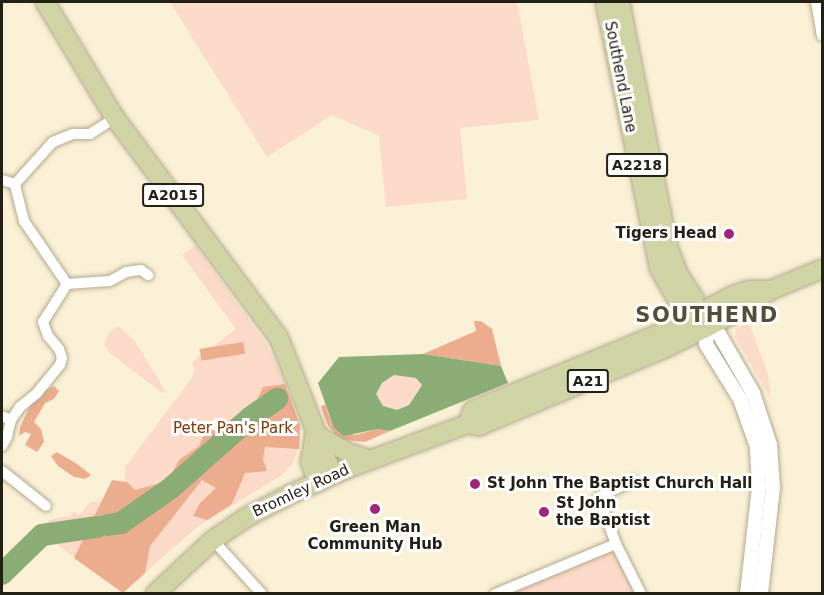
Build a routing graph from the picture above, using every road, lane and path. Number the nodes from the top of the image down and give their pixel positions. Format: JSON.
{"nodes":[{"id":1,"x":45,"y":2,"type":"edge"},
{"id":2,"x":605,"y":2,"type":"edge"},
{"id":3,"x":620,"y":2,"type":"edge"},
{"id":4,"x":816,"y":2,"type":"edge"},
{"id":5,"x":822,"y":35,"type":"edge"},
{"id":6,"x":622,"y":50,"type":"junction"},
{"id":7,"x":115,"y":118,"type":"junction"},
{"id":8,"x":2,"y":180,"type":"edge"},
{"id":9,"x":15,"y":184,"type":"junction"},
{"id":10,"x":822,"y":269,"type":"edge"},
{"id":11,"x":148,"y":275,"type":"dead end"},
{"id":12,"x":68,"y":284,"type":"junction"},
{"id":13,"x":771,"y":290,"type":"junction"},
{"id":14,"x":695,"y":313,"type":"junction"},
{"id":15,"x":707,"y":328,"type":"junction"},
{"id":16,"x":6,"y":418,"type":"edge"},
{"id":17,"x":467,"y":423,"type":"junction"},
{"id":18,"x":315,"y":434,"type":"junction"},
{"id":19,"x":2,"y":446,"type":"edge"},
{"id":20,"x":370,"y":460,"type":"junction"},
{"id":21,"x":2,"y":471,"type":"edge"},
{"id":22,"x":326,"y":479,"type":"junction"},
{"id":23,"x":632,"y":481,"type":"dead end"},
{"id":24,"x":46,"y":506,"type":"dead end"},
{"id":25,"x":213,"y":540,"type":"junction"},
{"id":26,"x":616,"y":544,"type":"junction"},
{"id":27,"x":155,"y":594,"type":"edge"},
{"id":28,"x":262,"y":594,"type":"edge"},
{"id":29,"x":495,"y":594,"type":"edge"},
{"id":30,"x":641,"y":594,"type":"edge"},
{"id":31,"x":747,"y":594,"type":"edge"},
{"id":32,"x":761,"y":594,"type":"edge"}],
"edges":[{"from":1,"to":7,"type":"main road","number":"A2015"},
{"from":2,"to":6,"type":"main road","name":"Southend Lane","number":"A2218"},
{"from":3,"to":6,"type":"main road","name":"Southend Lane","number":"A2218"},
{"from":4,"to":5,"type":"street"},
{"from":6,"to":14,"type":"main road","name":"Southend Lane","number":"A2218"},
{"from":7,"to":9,"type":"street"},
{"from":7,"to":18,"type":"main road","number":"A2015"},
{"from":8,"to":9,"type":"street"},
{"from":9,"to":12,"type":"street"},
{"from":10,"to":13,"type":"main road","name":"Bromley Road","number":"A21"},
{"from":11,"to":12,"type":"street"},
{"from":12,"to":16,"type":"street"},
{"from":13,"to":14,"type":"main road","name":"Bromley Road","number":"A21"},
{"from":13,"to":15,"type":"main road","name":"Bromley Road","number":"A21"},
{"from":14,"to":15,"type":"main road","name":"Southend Lane","number":"A2218"},
{"from":14,"to":17,"type":"main road","name":"Bromley Road","number":"A21"},
{"from":15,"to":17,"type":"main road","name":"Bromley Road","number":"A21"},
{"from":15,"to":31,"type":"street"},
{"from":15,"to":32,"type":"street"},
{"from":16,"to":19,"type":"street"},
{"from":17,"to":20,"type":"main road","name":"Bromley Road","number":"A21"},
{"from":18,"to":20,"type":"main road"},
{"from":18,"to":22,"type":"main road","number":"A2015"},
{"from":20,"to":22,"type":"main road","name":"Bromley Road","number":"A21"},
{"from":21,"to":24,"type":"street"},
{"from":22,"to":25,"type":"main road","name":"Bromley Road","number":"A21"},
{"from":23,"to":26,"type":"street"},
{"from":25,"to":27,"type":"main road","name":"Bromley Road","number":"A21"},
{"from":25,"to":28,"type":"street"},
{"from":26,"to":29,"type":"street"},
{"from":26,"to":30,"type":"street"}]}
